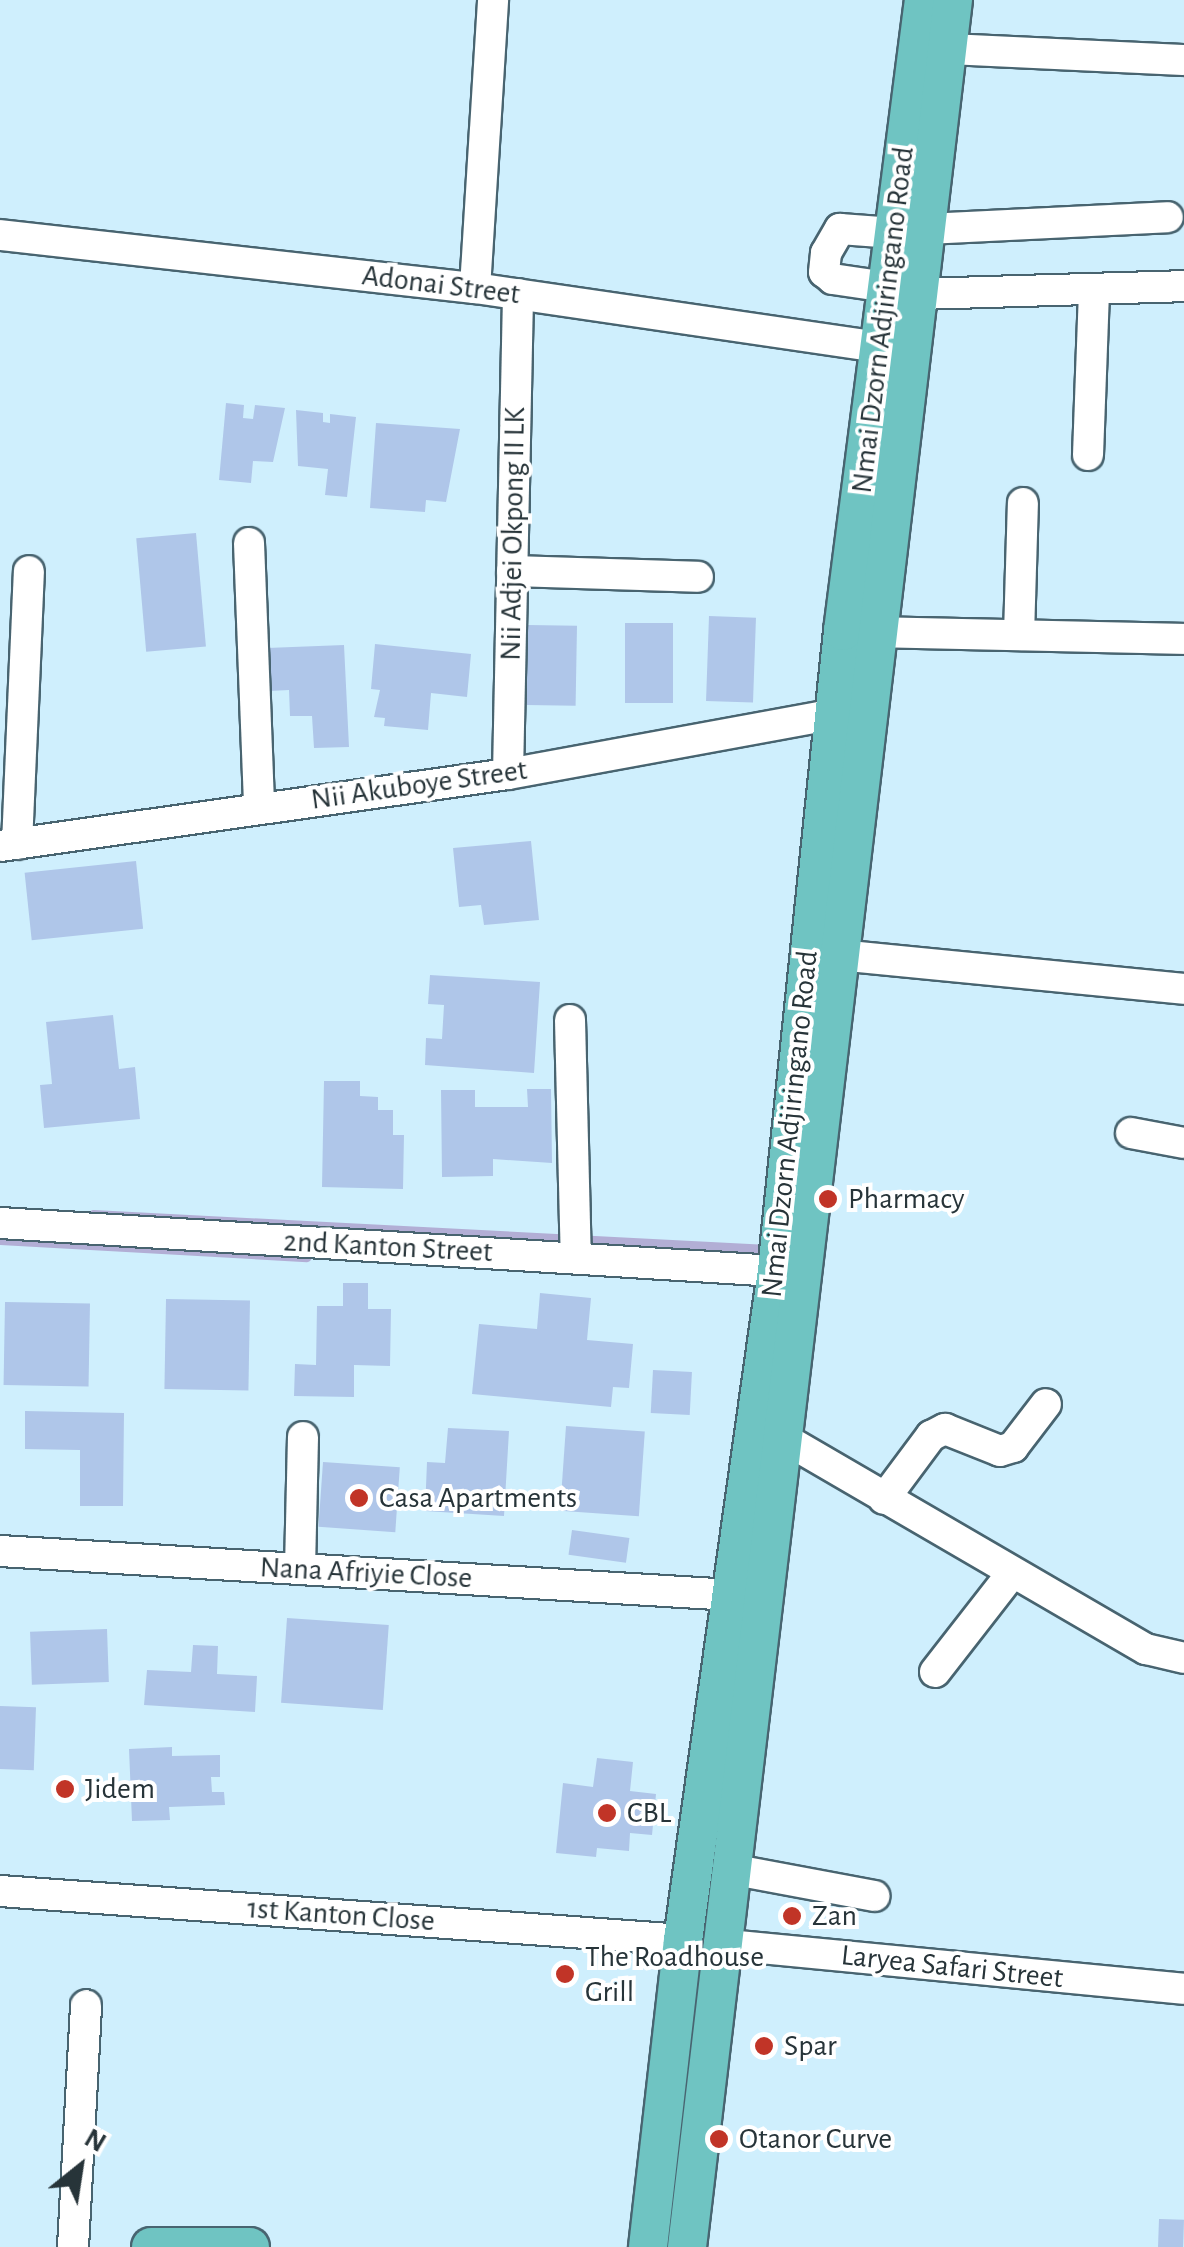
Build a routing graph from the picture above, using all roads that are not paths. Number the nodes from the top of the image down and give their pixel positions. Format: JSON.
{"nodes":[{"id":1,"x":493,"y":0,"type":"edge"},
{"id":2,"x":924,"y":0,"type":"edge"},
{"id":3,"x":953,"y":0,"type":"edge"},
{"id":4,"x":948,"y":49,"type":"junction"},
{"id":5,"x":1184,"y":60,"type":"edge"},
{"id":6,"x":1168,"y":217,"type":"dead end"},
{"id":7,"x":910,"y":231,"type":"junction"},
{"id":8,"x":0,"y":235,"type":"edge"},
{"id":9,"x":1184,"y":286,"type":"edge"},
{"id":10,"x":475,"y":288,"type":"junction"},
{"id":11,"x":1094,"y":289,"type":"junction"},
{"id":12,"x":903,"y":291,"type":"junction"},
{"id":13,"x":518,"y":294,"type":"junction"},
{"id":14,"x":880,"y":347,"type":"junction"},
{"id":15,"x":1088,"y":455,"type":"dead end"},
{"id":16,"x":1024,"y":503,"type":"dead end"},
{"id":17,"x":873,"y":542,"type":"junction"},
{"id":18,"x":250,"y":543,"type":"dead end"},
{"id":19,"x":28,"y":571,"type":"dead end"},
{"id":20,"x":512,"y":571,"type":"junction"},
{"id":21,"x":698,"y":577,"type":"dead end"},
{"id":22,"x":875,"y":632,"type":"junction"},
{"id":23,"x":1019,"y":635,"type":"junction"},
{"id":24,"x":1184,"y":639,"type":"edge"},
{"id":25,"x":836,"y":714,"type":"junction"},
{"id":26,"x":508,"y":774,"type":"junction"},
{"id":27,"x":260,"y":806,"type":"junction"},
{"id":28,"x":8,"y":845,"type":"edge"},
{"id":29,"x":838,"y":955,"type":"junction"},
{"id":30,"x":1184,"y":989,"type":"edge"},
{"id":31,"x":570,"y":1020,"type":"dead end"},
{"id":32,"x":1131,"y":1133,"type":"dead end"},
{"id":33,"x":1184,"y":1143,"type":"edge"},
{"id":34,"x":0,"y":1223,"type":"edge"},
{"id":35,"x":576,"y":1258,"type":"junction"},
{"id":36,"x":776,"y":1271,"type":"junction"},
{"id":37,"x":1046,"y":1404,"type":"dead end"},
{"id":38,"x":303,"y":1438,"type":"dead end"},
{"id":39,"x":783,"y":1438,"type":"junction"},
{"id":40,"x":884,"y":1499,"type":"junction"},
{"id":41,"x":0,"y":1551,"type":"edge"},
{"id":42,"x":300,"y":1569,"type":"junction"},
{"id":43,"x":1012,"y":1574,"type":"junction"},
{"id":44,"x":732,"y":1595,"type":"junction"},
{"id":45,"x":1184,"y":1658,"type":"edge"},
{"id":46,"x":935,"y":1672,"type":"dead end"},
{"id":47,"x":730,"y":1869,"type":"junction"},
{"id":48,"x":0,"y":1891,"type":"edge"},
{"id":49,"x":874,"y":1896,"type":"dead end"},
{"id":50,"x":701,"y":1942,"type":"junction"},
{"id":51,"x":1184,"y":1990,"type":"edge"},
{"id":52,"x":86,"y":2005,"type":"dead end"},
{"id":53,"x":73,"y":2247,"type":"edge"},
{"id":54,"x":151,"y":2247,"type":"edge"},
{"id":55,"x":250,"y":2247,"type":"edge"},
{"id":56,"x":648,"y":2247,"type":"edge"},
{"id":57,"x":687,"y":2247,"type":"edge"}],
"edges":[{"from":1,"to":10,"type":"street"},
{"from":2,"to":7,"type":"main road","name":"Nmai Dzorn Adjiringano Road"},
{"from":3,"to":4,"type":"main road","name":"Nmai Dzorn Adjiringano Road"},
{"from":4,"to":5,"type":"street"},
{"from":4,"to":7,"type":"main road","name":"Nmai Dzorn Adjiringano Road"},
{"from":6,"to":7,"type":"street"},
{"from":7,"to":12,"type":"main road","name":"Nmai Dzorn Adjiringano Road"},
{"from":7,"to":12,"type":"street"},
{"from":8,"to":10,"type":"street","name":"Adonai Street"},
{"from":9,"to":11,"type":"street"},
{"from":10,"to":13,"type":"street","name":"Adonai Street"},
{"from":11,"to":12,"type":"street"},
{"from":11,"to":15,"type":"street"},
{"from":12,"to":14,"type":"main road","name":"Nmai Dzorn Adjiringano Road"},
{"from":12,"to":17,"type":"main road","name":"Nmai Dzorn Adjiringano Road"},
{"from":13,"to":14,"type":"street","name":"Adonai Street"},
{"from":13,"to":20,"type":"street","name":"Nii Adjei Okpong II LK"},
{"from":14,"to":17,"type":"main road","name":"Nmai Dzorn Adjiringano Road"},
{"from":16,"to":23,"type":"street"},
{"from":17,"to":22,"type":"main road","name":"Nmai Dzorn Adjiringano Road"},
{"from":17,"to":25,"type":"main road","name":"Nmai Dzorn Adjiringano Road"},
{"from":18,"to":27,"type":"street"},
{"from":19,"to":28,"type":"street"},
{"from":20,"to":21,"type":"street"},
{"from":20,"to":26,"type":"street","name":"Nii Adjei Okpong II LK"},
{"from":22,"to":23,"type":"street"},
{"from":22,"to":29,"type":"main road","name":"Nmai Dzorn Adjiringano Road"},
{"from":23,"to":24,"type":"street"},
{"from":25,"to":26,"type":"street","name":"Nii Akuboye Street"},
{"from":25,"to":36,"type":"main road","name":"Nmai Dzorn Adjiringano Road"},
{"from":26,"to":27,"type":"street","name":"Nii Akuboye Street"},
{"from":27,"to":28,"type":"street","name":"Nii Akuboye Street"},
{"from":29,"to":30,"type":"street"},
{"from":29,"to":39,"type":"main road","name":"Nmai Dzorn Adjiringano Road"},
{"from":31,"to":35,"type":"street"},
{"from":32,"to":33,"type":"street"},
{"from":34,"to":35,"type":"street","name":"2nd Kanton Street"},
{"from":35,"to":36,"type":"street","name":"2nd Kanton Street"},
{"from":36,"to":44,"type":"main road","name":"Nmai Dzorn Adjiringano Road"},
{"from":37,"to":40,"type":"street"},
{"from":38,"to":42,"type":"street"},
{"from":39,"to":40,"type":"street"},
{"from":39,"to":47,"type":"main road","name":"Nmai Dzorn Adjiringano Road"},
{"from":40,"to":43,"type":"street"},
{"from":41,"to":42,"type":"street","name":"Nana Afriyie Close"},
{"from":42,"to":44,"type":"street","name":"Nana Afriyie Close"},
{"from":43,"to":45,"type":"street"},
{"from":43,"to":46,"type":"street"},
{"from":44,"to":50,"type":"main road","name":"Nmai Dzorn Adjiringano Road"},
{"from":47,"to":49,"type":"street"},
{"from":47,"to":50,"type":"main road","name":"Nmai Dzorn Adjiringano Road"},
{"from":48,"to":50,"type":"street","name":"1st Kanton Close"},
{"from":50,"to":51,"type":"street","name":"Laryea Safari Street"},
{"from":50,"to":56,"type":"main road","name":"Nmai Dzorn Adjiringano Road"},
{"from":50,"to":57,"type":"main road","name":"Nmai Dzorn Adjiringano Road"},
{"from":52,"to":53,"type":"street"},
{"from":54,"to":55,"type":"main road"}]}
